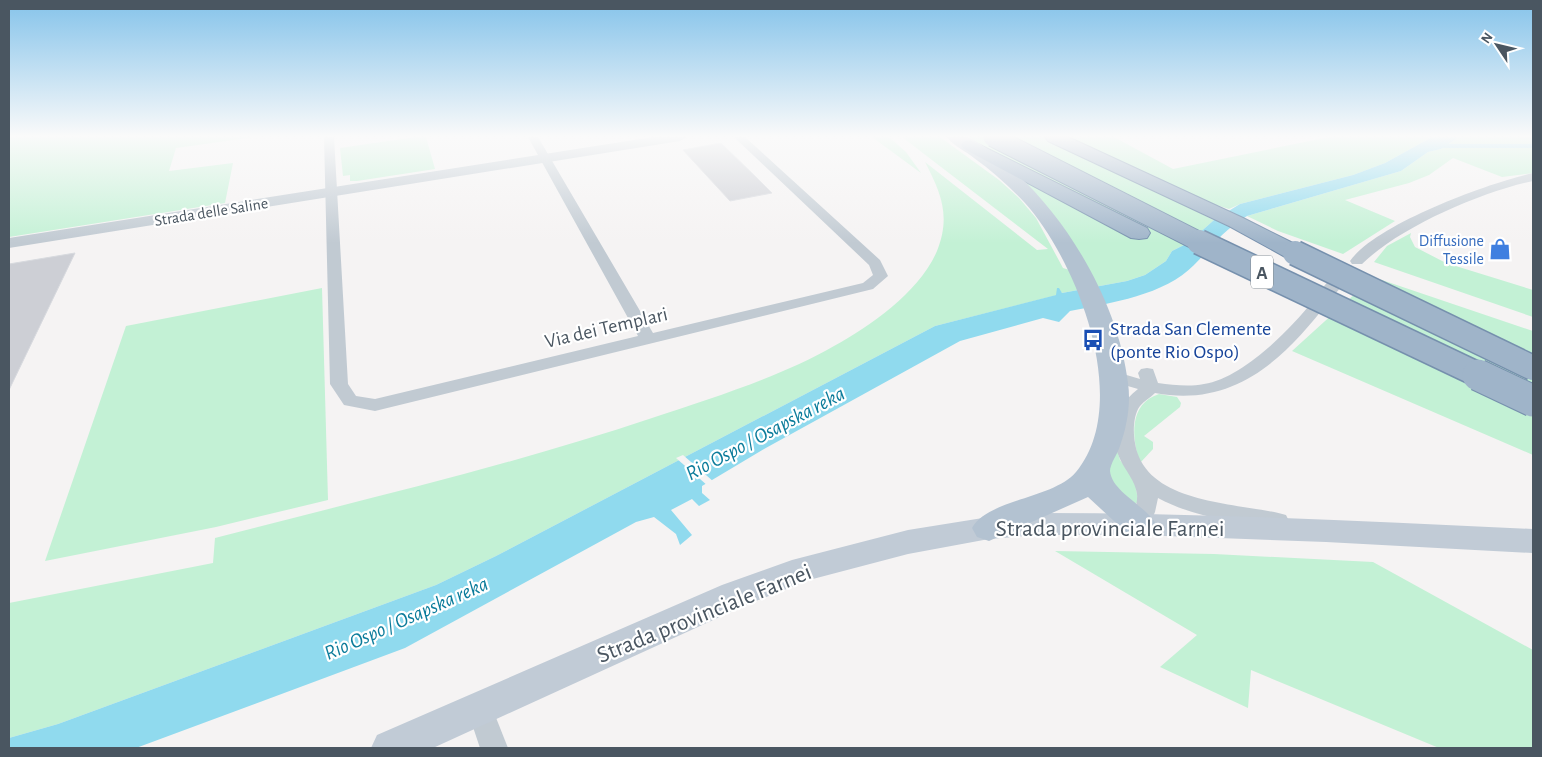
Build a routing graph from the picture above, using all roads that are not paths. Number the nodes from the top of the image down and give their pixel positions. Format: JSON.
{"nodes":[{"id":1,"x":330,"y":172,"type":"edge"},
{"id":2,"x":455,"y":172,"type":"edge"},
{"id":3,"x":553,"y":172,"type":"edge"},
{"id":4,"x":777,"y":172,"type":"edge"},
{"id":5,"x":1002,"y":172,"type":"edge"},
{"id":6,"x":1023,"y":172,"type":"edge"},
{"id":7,"x":1062,"y":172,"type":"edge"},
{"id":8,"x":1083,"y":172,"type":"edge"},
{"id":9,"x":1129,"y":172,"type":"edge"},
{"id":10,"x":1533,"y":177,"type":"edge"},
{"id":11,"x":331,"y":192,"type":"junction"},
{"id":12,"x":9,"y":243,"type":"edge"},
{"id":13,"x":648,"y":339,"type":"junction"},
{"id":14,"x":1533,"y":368,"type":"edge"},
{"id":15,"x":1113,"y":376,"type":"junction"},
{"id":16,"x":1148,"y":380,"type":"junction"},
{"id":17,"x":1533,"y":386,"type":"edge"},
{"id":18,"x":1533,"y":401,"type":"edge"},
{"id":19,"x":1533,"y":416,"type":"edge"},
{"id":20,"x":1094,"y":468,"type":"junction"},
{"id":21,"x":1142,"y":479,"type":"junction"},
{"id":22,"x":1139,"y":524,"type":"junction"},
{"id":23,"x":989,"y":528,"type":"junction"},
{"id":24,"x":1326,"y":530,"type":"junction"},
{"id":25,"x":1533,"y":541,"type":"edge"},
{"id":26,"x":480,"y":708,"type":"junction"},
{"id":27,"x":391,"y":748,"type":"edge"},
{"id":28,"x":494,"y":748,"type":"edge"}],
"edges":[{"from":1,"to":11,"type":"street","name":"Via dei Templari"},
{"from":2,"to":11,"type":"street","name":"Strada delle Saline"},
{"from":3,"to":13,"type":"street"},
{"from":4,"to":13,"type":"street","name":"Via dei Templari"},
{"from":5,"to":15,"type":"main road"},
{"from":6,"to":19,"type":"highway"},
{"from":7,"to":18,"type":"highway","number":"A","bridge":true},
{"from":8,"to":17,"type":"highway","number":"A"},
{"from":9,"to":14,"type":"highway","bridge":true},
{"from":10,"to":16,"type":"street"},
{"from":11,"to":12,"type":"street","name":"Strada delle Saline"},
{"from":11,"to":13,"type":"street","name":"Via dei Templari"},
{"from":15,"to":16,"type":"street"},
{"from":15,"to":20,"type":"main road"},
{"from":16,"to":21,"type":"street"},
{"from":20,"to":22,"type":"main road"},
{"from":20,"to":23,"type":"main road"},
{"from":21,"to":22,"type":"street"},
{"from":21,"to":24,"type":"street"},
{"from":22,"to":23,"type":"main road","name":"Strada provinciale Farnei"},
{"from":22,"to":24,"type":"main road","name":"Strada provinciale Farnei"},
{"from":23,"to":26,"type":"main road","name":"Strada provinciale Farnei"},
{"from":24,"to":25,"type":"main road","name":"Strada provinciale Farnei"},
{"from":26,"to":27,"type":"main road","name":"Strada provinciale Farnei"},
{"from":26,"to":28,"type":"street"}]}
